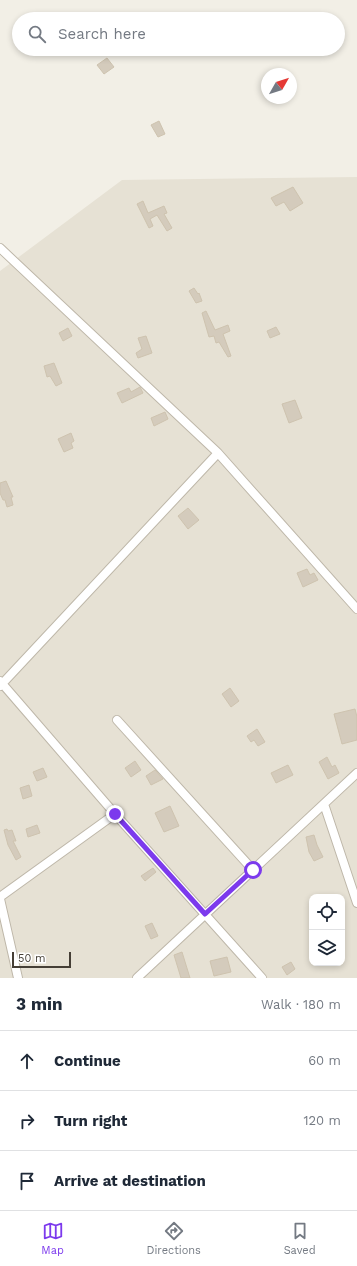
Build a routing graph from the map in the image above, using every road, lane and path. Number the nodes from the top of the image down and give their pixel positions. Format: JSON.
{"nodes":[{"id":1,"x":0,"y":248,"type":"edge"},
{"id":2,"x":218,"y":453,"type":"junction"},
{"id":3,"x":357,"y":609,"type":"edge"},
{"id":4,"x":1,"y":683,"type":"edge"},
{"id":5,"x":117,"y":720,"type":"dead end"},
{"id":6,"x":357,"y":774,"type":"edge"},
{"id":7,"x":324,"y":804,"type":"junction"},
{"id":8,"x":115,"y":814,"type":"junction"},
{"id":9,"x":253,"y":870,"type":"junction"},
{"id":10,"x":0,"y":898,"type":"edge"},
{"id":11,"x":357,"y":903,"type":"edge"},
{"id":12,"x":205,"y":914,"type":"junction"},
{"id":13,"x":18,"y":978,"type":"edge"},
{"id":14,"x":137,"y":978,"type":"edge"},
{"id":15,"x":262,"y":978,"type":"edge"}],
"edges":[{"from":1,"to":2,"type":"street"},
{"from":2,"to":3,"type":"street"},
{"from":2,"to":4,"type":"street"},
{"from":4,"to":8,"type":"street"},
{"from":5,"to":9,"type":"street"},
{"from":6,"to":7,"type":"street"},
{"from":7,"to":9,"type":"street"},
{"from":7,"to":11,"type":"street"},
{"from":8,"to":10,"type":"street"},
{"from":8,"to":12,"type":"street"},
{"from":9,"to":12,"type":"street"},
{"from":10,"to":13,"type":"street"},
{"from":12,"to":14,"type":"street"},
{"from":12,"to":15,"type":"street"}]}
